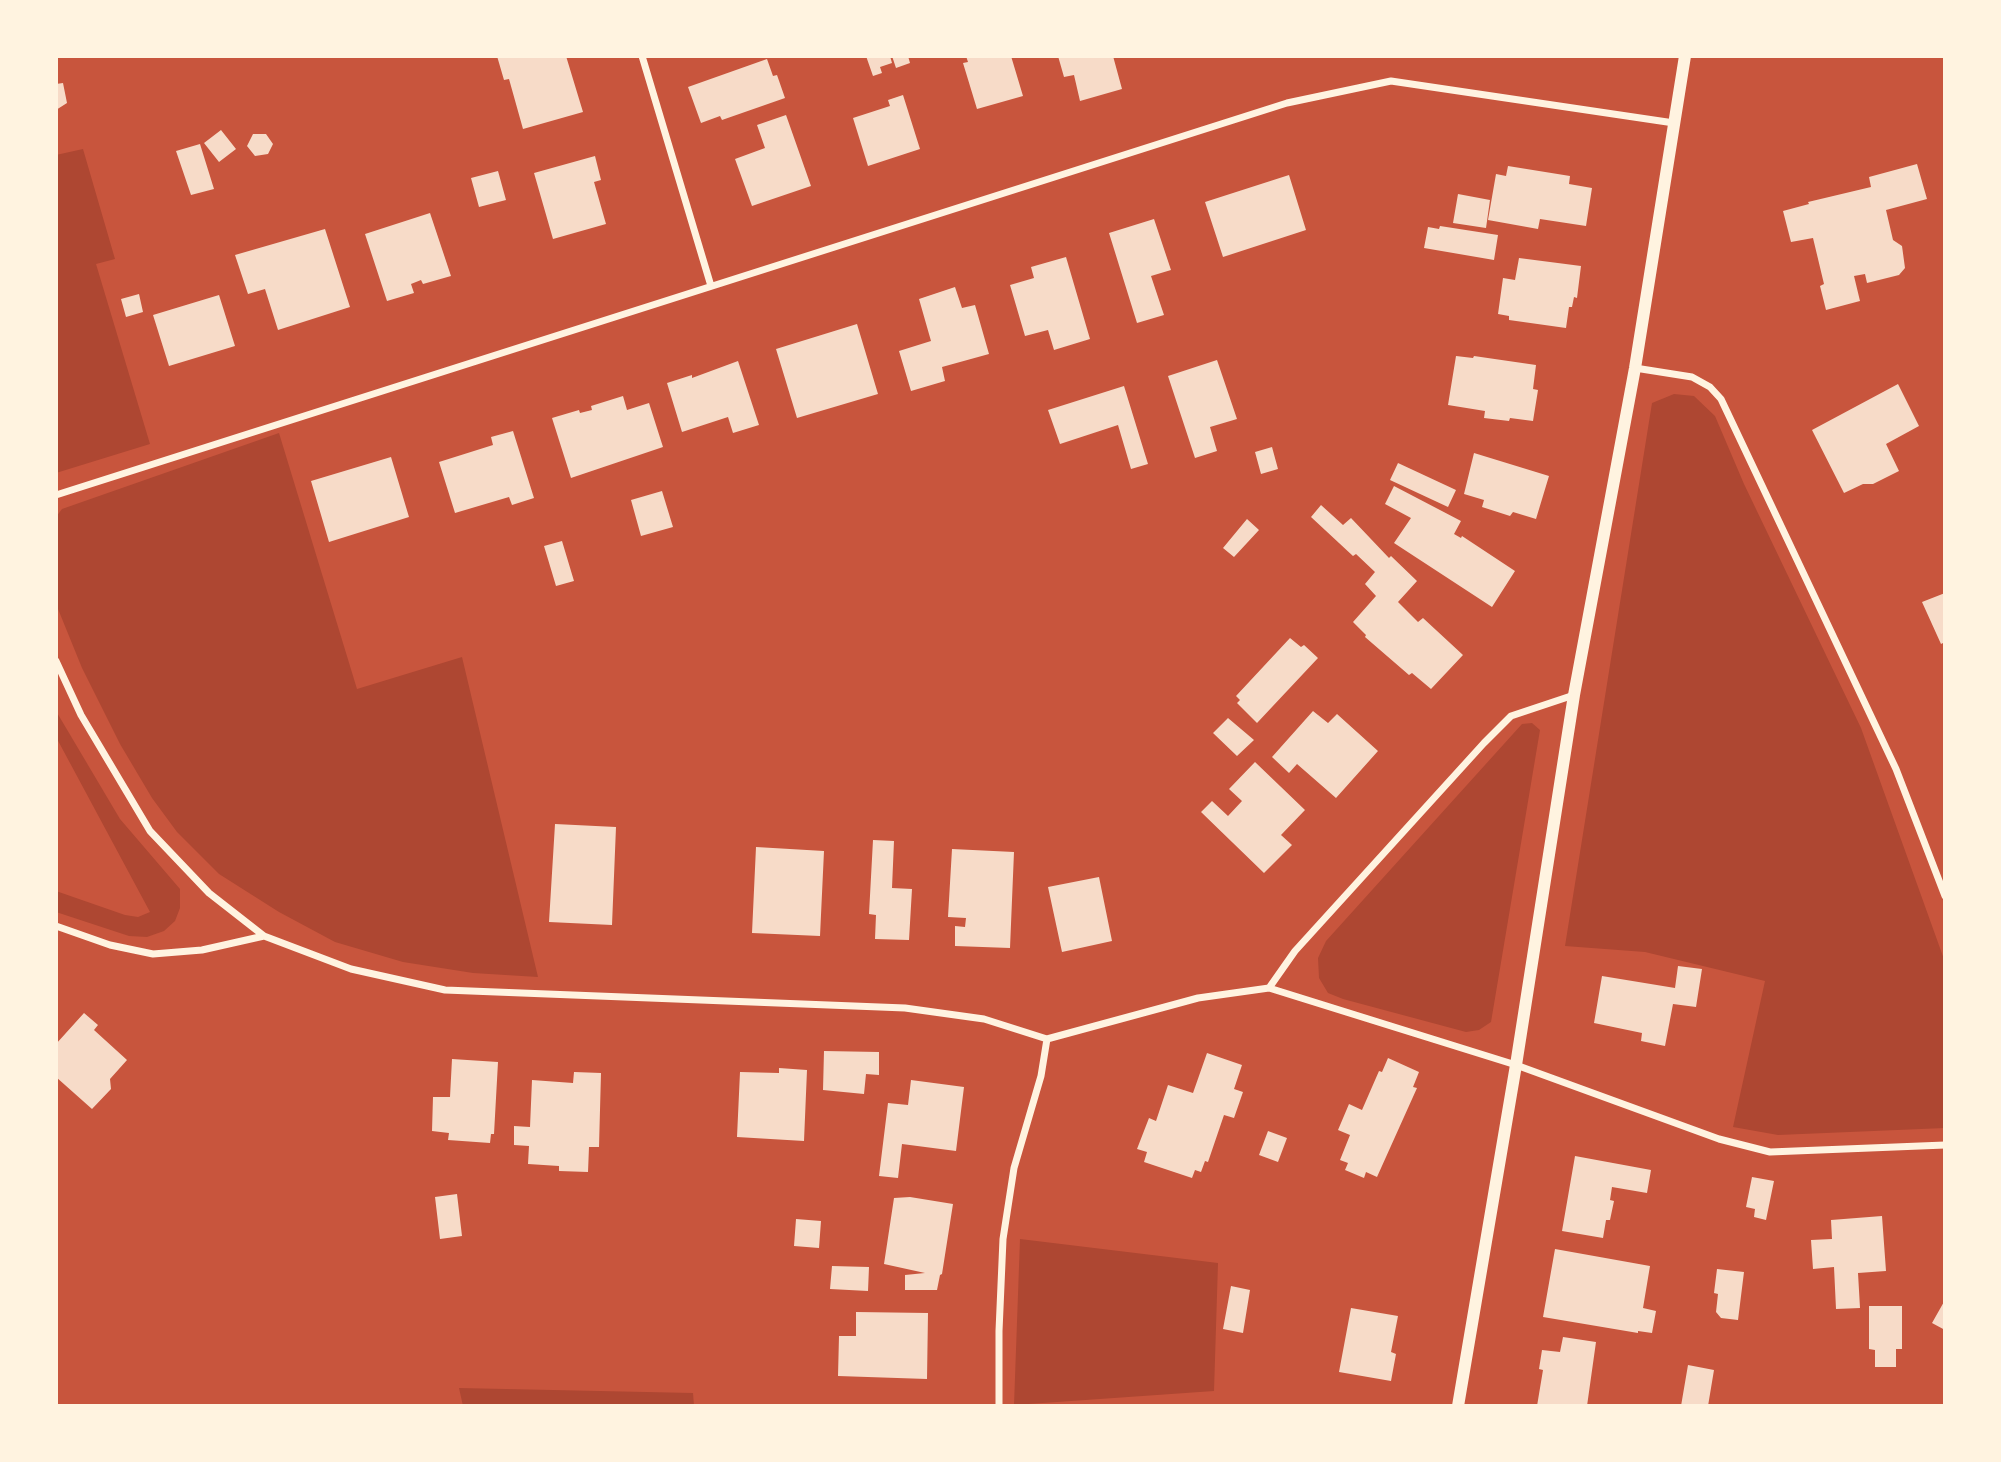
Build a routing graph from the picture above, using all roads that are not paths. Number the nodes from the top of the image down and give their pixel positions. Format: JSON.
{"nodes":[{"id":1,"x":642,"y":56,"type":"edge"},
{"id":2,"x":1685,"y":56,"type":"edge"},
{"id":3,"x":1674,"y":123,"type":"junction"},
{"id":4,"x":711,"y":286,"type":"junction"},
{"id":5,"x":1635,"y":369,"type":"junction"},
{"id":6,"x":56,"y":495,"type":"edge"},
{"id":7,"x":56,"y":661,"type":"edge"},
{"id":8,"x":1574,"y":695,"type":"junction"},
{"id":9,"x":1945,"y":896,"type":"edge"},
{"id":10,"x":56,"y":926,"type":"edge"},
{"id":11,"x":264,"y":936,"type":"junction"},
{"id":12,"x":1269,"y":988,"type":"junction"},
{"id":13,"x":1047,"y":1039,"type":"junction"},
{"id":14,"x":1516,"y":1065,"type":"junction"},
{"id":15,"x":1945,"y":1145,"type":"edge"},
{"id":16,"x":999,"y":1406,"type":"edge"},
{"id":17,"x":1458,"y":1406,"type":"edge"}],
"edges":[{"from":1,"to":4,"type":"street"},
{"from":2,"to":3,"type":"street"},
{"from":3,"to":4,"type":"street"},
{"from":3,"to":5,"type":"street"},
{"from":4,"to":6,"type":"street"},
{"from":5,"to":8,"type":"street"},
{"from":5,"to":9,"type":"street"},
{"from":7,"to":11,"type":"street"},
{"from":8,"to":12,"type":"street"},
{"from":8,"to":14,"type":"street"},
{"from":10,"to":11,"type":"street"},
{"from":11,"to":13,"type":"street"},
{"from":12,"to":13,"type":"street"},
{"from":12,"to":14,"type":"street"},
{"from":13,"to":16,"type":"street"},
{"from":14,"to":15,"type":"street"},
{"from":14,"to":17,"type":"street"}]}
